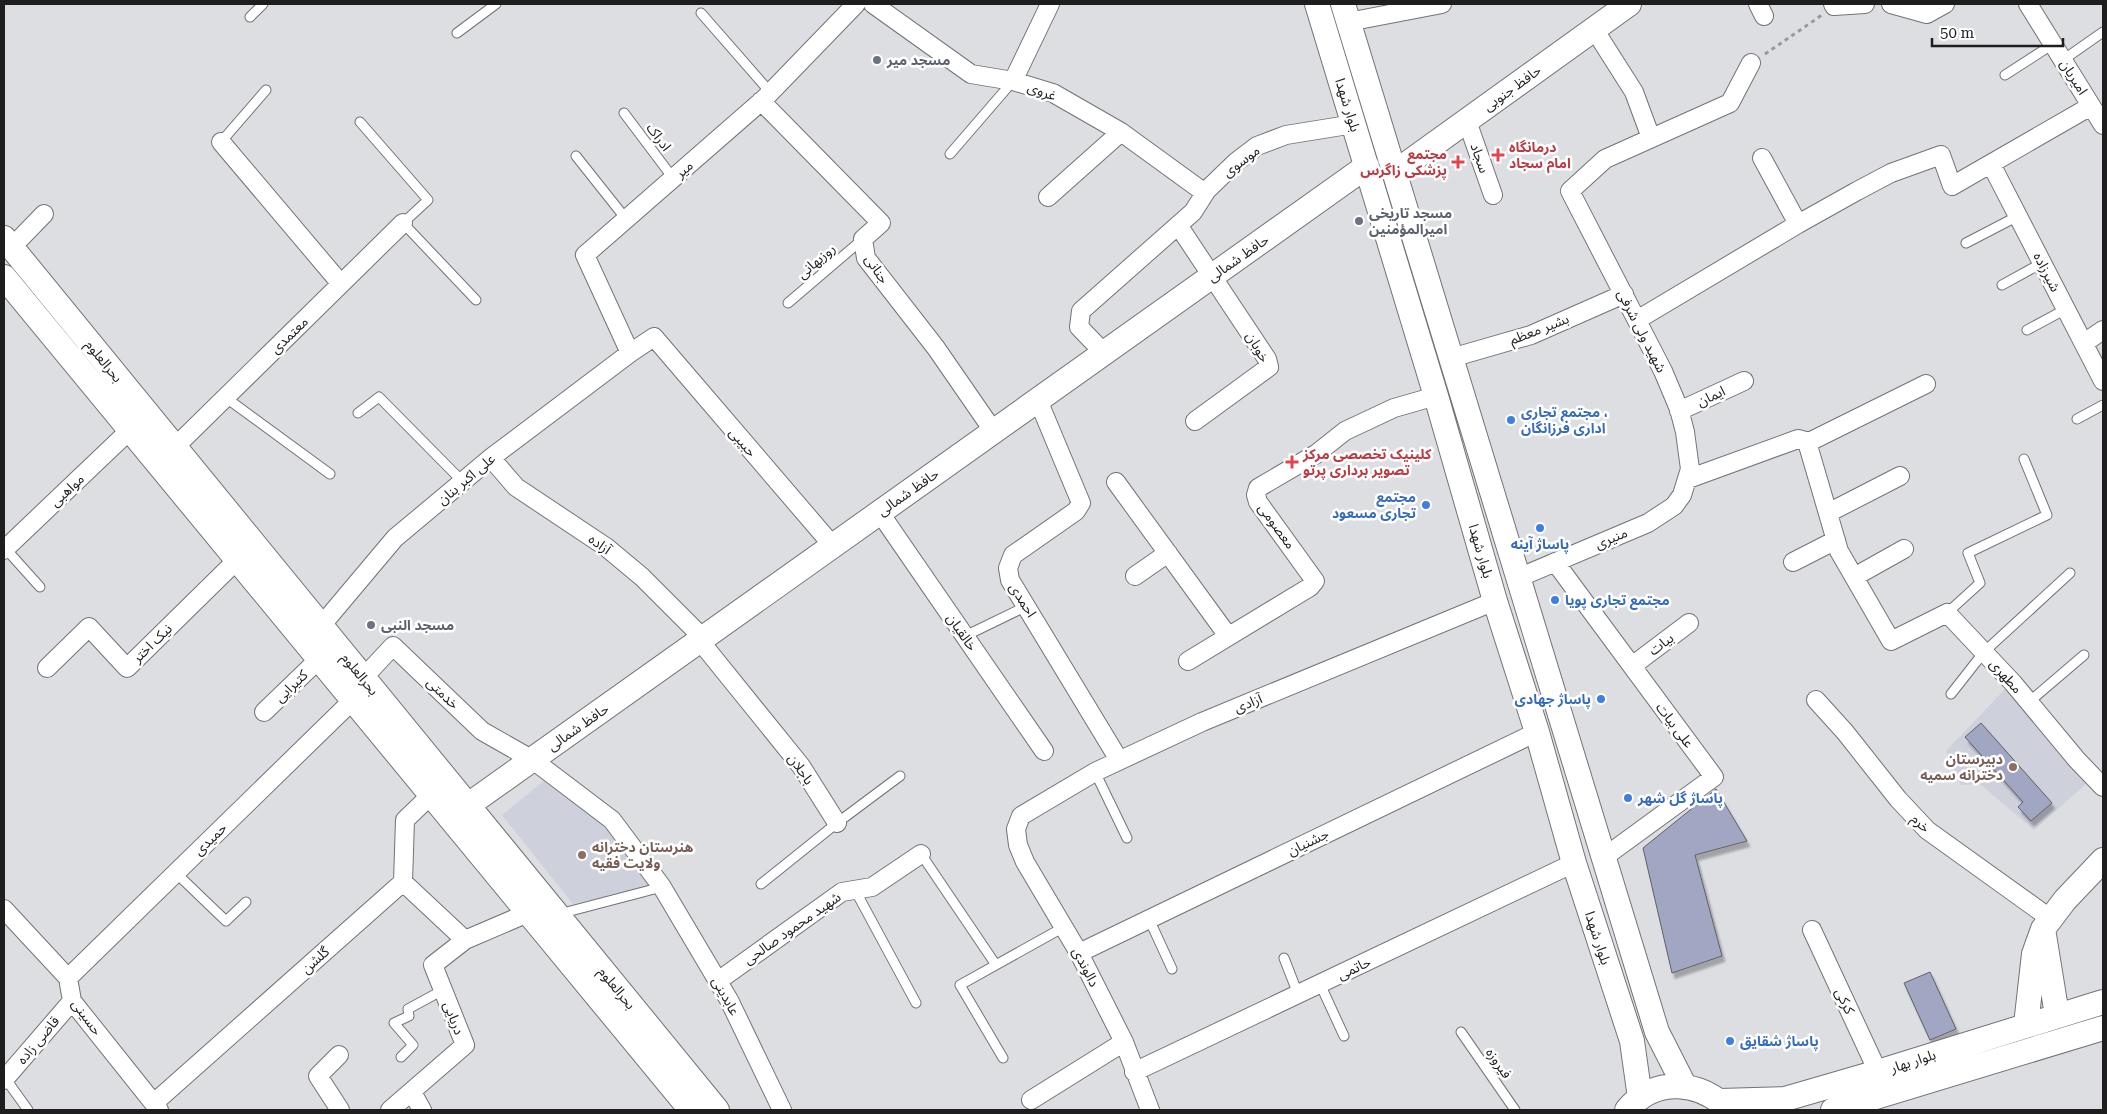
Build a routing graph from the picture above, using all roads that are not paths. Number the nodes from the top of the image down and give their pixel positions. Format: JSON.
{"nodes":[{"id":1,"x":264,"y":4,"type":"edge"},
{"id":2,"x":496,"y":4,"type":"edge"},
{"id":3,"x":856,"y":4,"type":"edge"},
{"id":4,"x":874,"y":4,"type":"edge"},
{"id":5,"x":1050,"y":4,"type":"edge"},
{"id":6,"x":1317,"y":4,"type":"edge"},
{"id":7,"x":1442,"y":4,"type":"edge"},
{"id":8,"x":1629,"y":4,"type":"edge"},
{"id":9,"x":1865,"y":4,"type":"edge"},
{"id":10,"x":1891,"y":4,"type":"edge"},
{"id":11,"x":1945,"y":4,"type":"edge"},
{"id":12,"x":2028,"y":4,"type":"edge"},
{"id":13,"x":1834,"y":5,"type":"edge"},
{"id":14,"x":701,"y":13,"type":"dead end"},
{"id":15,"x":1345,"y":13,"type":"edge"},
{"id":16,"x":250,"y":18,"type":"dead end"},
{"id":17,"x":1594,"y":29,"type":"junction"},
{"id":18,"x":2103,"y":32,"type":"edge"},
{"id":19,"x":457,"y":33,"type":"dead end"},
{"id":20,"x":2053,"y":44,"type":"junction"},
{"id":21,"x":2063,"y":60,"type":"junction"},
{"id":22,"x":1751,"y":63,"type":"road end"},
{"id":23,"x":2005,"y":75,"type":"dead end"},
{"id":24,"x":1013,"y":81,"type":"junction"},
{"id":25,"x":266,"y":90,"type":"dead end"},
{"id":26,"x":766,"y":96,"type":"junction"},
{"id":27,"x":624,"y":113,"type":"dead end"},
{"id":28,"x":2099,"y":114,"type":"edge"},
{"id":29,"x":1467,"y":121,"type":"junction"},
{"id":30,"x":360,"y":122,"type":"dead end"},
{"id":31,"x":1354,"y":124,"type":"junction"},
{"id":32,"x":1121,"y":132,"type":"junction"},
{"id":33,"x":1651,"y":138,"type":"junction"},
{"id":34,"x":221,"y":142,"type":"joint"},
{"id":35,"x":950,"y":154,"type":"dead end"},
{"id":36,"x":576,"y":156,"type":"dead end"},
{"id":37,"x":1762,"y":158,"type":"dead end"},
{"id":38,"x":1991,"y":164,"type":"junction"},
{"id":39,"x":1367,"y":166,"type":"junction"},
{"id":40,"x":1394,"y":173,"type":"junction"},
{"id":41,"x":672,"y":178,"type":"junction"},
{"id":42,"x":1205,"y":193,"type":"junction"},
{"id":43,"x":1493,"y":195,"type":"dead end"},
{"id":44,"x":1048,"y":197,"type":"dead end"},
{"id":45,"x":44,"y":214,"type":"dead end"},
{"id":46,"x":2018,"y":216,"type":"junction"},
{"id":47,"x":626,"y":219,"type":"junction"},
{"id":48,"x":403,"y":223,"type":"junction"},
{"id":49,"x":1798,"y":224,"type":"junction"},
{"id":50,"x":1178,"y":225,"type":"junction"},
{"id":51,"x":863,"y":239,"type":"junction"},
{"id":52,"x":8,"y":243,"type":"edge"},
{"id":53,"x":1966,"y":243,"type":"dead end"},
{"id":54,"x":2042,"y":262,"type":"junction"},
{"id":55,"x":1213,"y":276,"type":"junction"},
{"id":56,"x":341,"y":284,"type":"junction"},
{"id":57,"x":2002,"y":284,"type":"dead end"},
{"id":58,"x":6,"y":285,"type":"edge"},
{"id":59,"x":1624,"y":294,"type":"junction"},
{"id":60,"x":476,"y":300,"type":"dead end"},
{"id":61,"x":788,"y":303,"type":"dead end"},
{"id":62,"x":2066,"y":309,"type":"junction"},
{"id":63,"x":1637,"y":320,"type":"junction"},
{"id":64,"x":2027,"y":330,"type":"dead end"},
{"id":65,"x":2103,"y":330,"type":"edge"},
{"id":66,"x":654,"y":337,"type":"joint"},
{"id":67,"x":2084,"y":344,"type":"junction"},
{"id":68,"x":630,"y":353,"type":"junction"},
{"id":69,"x":1104,"y":353,"type":"junction"},
{"id":70,"x":1451,"y":358,"type":"junction"},
{"id":71,"x":1744,"y":381,"type":"dead end"},
{"id":72,"x":2103,"y":381,"type":"edge"},
{"id":73,"x":1926,"y":384,"type":"dead end"},
{"id":74,"x":1436,"y":396,"type":"junction"},
{"id":75,"x":225,"y":397,"type":"junction"},
{"id":76,"x":1038,"y":400,"type":"junction"},
{"id":77,"x":2103,"y":405,"type":"edge"},
{"id":78,"x":1679,"y":411,"type":"junction"},
{"id":79,"x":358,"y":413,"type":"dead end"},
{"id":80,"x":2077,"y":419,"type":"dead end"},
{"id":81,"x":1195,"y":421,"type":"dead end"},
{"id":82,"x":130,"y":430,"type":"junction"},
{"id":83,"x":994,"y":432,"type":"junction"},
{"id":84,"x":1807,"y":442,"type":"junction"},
{"id":85,"x":174,"y":447,"type":"junction"},
{"id":86,"x":491,"y":458,"type":"junction"},
{"id":87,"x":2024,"y":459,"type":"dead end"},
{"id":88,"x":330,"y":474,"type":"dead end"},
{"id":89,"x":1900,"y":476,"type":"dead end"},
{"id":90,"x":1688,"y":479,"type":"junction"},
{"id":91,"x":463,"y":482,"type":"junction"},
{"id":92,"x":1116,"y":482,"type":"dead end"},
{"id":93,"x":880,"y":513,"type":"junction"},
{"id":94,"x":1828,"y":513,"type":"junction"},
{"id":95,"x":1836,"y":540,"type":"junction"},
{"id":96,"x":833,"y":546,"type":"junction"},
{"id":97,"x":5,"y":549,"type":"edge"},
{"id":98,"x":1904,"y":549,"type":"dead end"},
{"id":99,"x":1168,"y":554,"type":"junction"},
{"id":100,"x":237,"y":560,"type":"junction"},
{"id":101,"x":1554,"y":562,"type":"junction"},
{"id":102,"x":1793,"y":562,"type":"dead end"},
{"id":103,"x":2070,"y":573,"type":"dead end"},
{"id":104,"x":1135,"y":576,"type":"dead end"},
{"id":105,"x":1854,"y":577,"type":"junction"},
{"id":106,"x":1518,"y":578,"type":"junction"},
{"id":107,"x":40,"y":587,"type":"dead end"},
{"id":108,"x":1495,"y":601,"type":"junction"},
{"id":109,"x":1027,"y":606,"type":"junction"},
{"id":110,"x":1947,"y":613,"type":"junction"},
{"id":111,"x":1689,"y":623,"type":"dead end"},
{"id":112,"x":321,"y":626,"type":"junction"},
{"id":113,"x":965,"y":636,"type":"junction"},
{"id":114,"x":1228,"y":636,"type":"junction"},
{"id":115,"x":702,"y":640,"type":"junction"},
{"id":116,"x":1984,"y":652,"type":"junction"},
{"id":117,"x":2084,"y":655,"type":"dead end"},
{"id":118,"x":318,"y":660,"type":"junction"},
{"id":119,"x":1188,"y":661,"type":"dead end"},
{"id":120,"x":1632,"y":666,"type":"junction"},
{"id":121,"x":47,"y":668,"type":"dead end"},
{"id":122,"x":363,"y":678,"type":"junction"},
{"id":123,"x":1951,"y":694,"type":"dead end"},
{"id":124,"x":353,"y":700,"type":"junction"},
{"id":125,"x":1816,"y":700,"type":"dead end"},
{"id":126,"x":2029,"y":702,"type":"junction"},
{"id":127,"x":264,"y":712,"type":"dead end"},
{"id":128,"x":1537,"y":732,"type":"junction"},
{"id":129,"x":1044,"y":751,"type":"dead end"},
{"id":130,"x":533,"y":760,"type":"junction"},
{"id":131,"x":1119,"y":760,"type":"junction"},
{"id":132,"x":1095,"y":772,"type":"junction"},
{"id":133,"x":900,"y":776,"type":"dead end"},
{"id":134,"x":2103,"y":787,"type":"edge"},
{"id":135,"x":431,"y":795,"type":"junction"},
{"id":136,"x":459,"y":812,"type":"junction"},
{"id":137,"x":837,"y":823,"type":"junction"},
{"id":138,"x":1016,"y":828,"type":"joint"},
{"id":139,"x":1127,"y":838,"type":"dead end"},
{"id":140,"x":921,"y":854,"type":"joint"},
{"id":141,"x":1603,"y":858,"type":"junction"},
{"id":142,"x":2103,"y":860,"type":"edge"},
{"id":143,"x":1574,"y":863,"type":"junction"},
{"id":144,"x":176,"y":873,"type":"junction"},
{"id":145,"x":403,"y":882,"type":"junction"},
{"id":146,"x":761,"y":884,"type":"dead end"},
{"id":147,"x":662,"y":887,"type":"junction"},
{"id":148,"x":855,"y":890,"type":"junction"},
{"id":149,"x":246,"y":902,"type":"dead end"},
{"id":150,"x":528,"y":912,"type":"junction"},
{"id":151,"x":5,"y":914,"type":"edge"},
{"id":152,"x":557,"y":915,"type":"junction"},
{"id":153,"x":1149,"y":919,"type":"junction"},
{"id":154,"x":2047,"y":924,"type":"junction"},
{"id":155,"x":1064,"y":927,"type":"junction"},
{"id":156,"x":1812,"y":930,"type":"dead end"},
{"id":157,"x":465,"y":940,"type":"junction"},
{"id":158,"x":1079,"y":953,"type":"junction"},
{"id":159,"x":1284,"y":958,"type":"dead end"},
{"id":160,"x":996,"y":965,"type":"junction"},
{"id":161,"x":1172,"y":969,"type":"dead end"},
{"id":162,"x":68,"y":978,"type":"junction"},
{"id":163,"x":718,"y":981,"type":"junction"},
{"id":164,"x":1320,"y":984,"type":"junction"},
{"id":165,"x":443,"y":990,"type":"junction"},
{"id":166,"x":1298,"y":994,"type":"junction"},
{"id":167,"x":72,"y":1001,"type":"junction"},
{"id":168,"x":2103,"y":1002,"type":"edge"},
{"id":169,"x":916,"y":1003,"type":"dead end"},
{"id":170,"x":2057,"y":1015,"type":"junction"},
{"id":171,"x":2026,"y":1025,"type":"junction"},
{"id":172,"x":2103,"y":1028,"type":"edge"},
{"id":173,"x":1461,"y":1032,"type":"dead end"},
{"id":174,"x":1344,"y":1036,"type":"dead end"},
{"id":175,"x":1124,"y":1042,"type":"junction"},
{"id":176,"x":339,"y":1055,"type":"dead end"},
{"id":177,"x":401,"y":1057,"type":"dead end"},
{"id":178,"x":1003,"y":1058,"type":"dead end"},
{"id":179,"x":1134,"y":1072,"type":"junction"},
{"id":180,"x":1878,"y":1072,"type":"junction"},
{"id":181,"x":5,"y":1079,"type":"edge"},
{"id":182,"x":1685,"y":1087,"type":"junction"},
{"id":183,"x":412,"y":1092,"type":"junction"},
{"id":184,"x":1031,"y":1100,"type":"dead end"},
{"id":185,"x":1634,"y":1104,"type":"edge"},
{"id":186,"x":156,"y":1106,"type":"edge"},
{"id":187,"x":1724,"y":1106,"type":"edge"},
{"id":188,"x":28,"y":1110,"type":"edge"},
{"id":189,"x":340,"y":1110,"type":"edge"},
{"id":190,"x":390,"y":1110,"type":"edge"},
{"id":191,"x":422,"y":1110,"type":"edge"},
{"id":192,"x":690,"y":1110,"type":"edge"},
{"id":193,"x":717,"y":1110,"type":"edge"},
{"id":194,"x":782,"y":1110,"type":"edge"},
{"id":195,"x":1150,"y":1110,"type":"edge"},
{"id":196,"x":1515,"y":1110,"type":"edge"},
{"id":197,"x":1833,"y":1110,"type":"edge"}],
"edges":[{"from":1,"to":16,"type":"lane"},
{"from":2,"to":19,"type":"lane"},
{"from":3,"to":26,"type":"street","name":"میر"},
{"from":4,"to":24,"type":"street","name":"غروی"},
{"from":5,"to":24,"type":"street"},
{"from":6,"to":31,"type":"main road","name":"بلوار شهدا"},
{"from":7,"to":15,"type":"street"},
{"from":8,"to":17,"type":"main road","name":"حافظ جنوبی"},
{"from":9,"to":13,"type":"street"},
{"from":10,"to":11,"type":"street"},
{"from":12,"to":20,"type":"street","name":"امیریان"},
{"from":14,"to":26,"type":"lane"},
{"from":15,"to":40,"type":"main road","name":"بلوار شهدا"},
{"from":17,"to":29,"type":"main road","name":"حافظ جنوبی"},
{"from":17,"to":33,"type":"street"},
{"from":18,"to":21,"type":"lane"},
{"from":20,"to":21,"type":"street","name":"امیریان"},
{"from":20,"to":23,"type":"lane"},
{"from":21,"to":28,"type":"street","name":"امیریان"},
{"from":22,"to":33,"type":"street"},
{"from":24,"to":32,"type":"street","name":"غروی"},
{"from":24,"to":35,"type":"lane"},
{"from":25,"to":34,"type":"lane"},
{"from":26,"to":41,"type":"street","name":"میر"},
{"from":26,"to":51,"type":"street","name":"جنانی"},
{"from":27,"to":41,"type":"lane","name":"ادراک"},
{"from":28,"to":38,"type":"street"},
{"from":29,"to":40,"type":"main road","name":"حافظ جنوبی"},
{"from":29,"to":43,"type":"street","name":"سجاد"},
{"from":30,"to":48,"type":"lane"},
{"from":31,"to":39,"type":"main road","name":"بلوار شهدا"},
{"from":31,"to":42,"type":"street","name":"موسوی"},
{"from":32,"to":42,"type":"street","name":"غروی"},
{"from":32,"to":44,"type":"street"},
{"from":33,"to":59,"type":"street","name":"شهید ولی شرفی"},
{"from":34,"to":56,"type":"street"},
{"from":36,"to":47,"type":"lane"},
{"from":37,"to":49,"type":"street"},
{"from":38,"to":46,"type":"street","name":"شیرزاده"},
{"from":38,"to":49,"type":"street"},
{"from":39,"to":40,"type":"main road"},
{"from":39,"to":55,"type":"main road","name":"حافظ شمالی"},
{"from":39,"to":74,"type":"main road","name":"بلوار شهدا"},
{"from":40,"to":70,"type":"main road","name":"بلوار شهدا"},
{"from":41,"to":47,"type":"street","name":"میر"},
{"from":42,"to":50,"type":"street","name":"موسوی"},
{"from":45,"to":52,"type":"street"},
{"from":46,"to":53,"type":"lane"},
{"from":46,"to":54,"type":"street","name":"شیرزاده"},
{"from":47,"to":68,"type":"street","name":"میر"},
{"from":48,"to":56,"type":"street","name":"معتمدی"},
{"from":48,"to":60,"type":"lane"},
{"from":49,"to":63,"type":"street"},
{"from":50,"to":55,"type":"street"},
{"from":50,"to":69,"type":"street","name":"موسوی"},
{"from":51,"to":61,"type":"lane","name":"روزبهانی"},
{"from":51,"to":83,"type":"street","name":"جنانی"},
{"from":52,"to":85,"type":"main road","name":"بحرالعلوم"},
{"from":54,"to":57,"type":"lane"},
{"from":54,"to":62,"type":"street","name":"شیرزاده"},
{"from":55,"to":69,"type":"main road","name":"حافظ شمالی"},
{"from":55,"to":81,"type":"street","name":"خوبان"},
{"from":56,"to":75,"type":"street","name":"معتمدی"},
{"from":58,"to":82,"type":"main road","name":"بحرالعلوم"},
{"from":59,"to":63,"type":"street","name":"شهید ولی شرفی"},
{"from":59,"to":70,"type":"street","name":"بشیر معظم"},
{"from":62,"to":64,"type":"lane"},
{"from":62,"to":67,"type":"street","name":"شیرزاده"},
{"from":63,"to":78,"type":"street","name":"شهید ولی شرفی"},
{"from":65,"to":67,"type":"street"},
{"from":66,"to":68,"type":"street","name":"علی اکبر بنان"},
{"from":66,"to":96,"type":"street","name":"حبیبی"},
{"from":67,"to":72,"type":"street","name":"شیرزاده"},
{"from":68,"to":86,"type":"street","name":"علی اکبر بنان"},
{"from":69,"to":76,"type":"main road","name":"حافظ شمالی"},
{"from":70,"to":106,"type":"main road","name":"بلوار شهدا"},
{"from":71,"to":78,"type":"street","name":"ایمان"},
{"from":73,"to":84,"type":"street"},
{"from":74,"to":108,"type":"main road","name":"بلوار شهدا"},
{"from":74,"to":114,"type":"street","name":"معصومی"},
{"from":75,"to":85,"type":"street","name":"معتمدی"},
{"from":75,"to":88,"type":"lane"},
{"from":76,"to":83,"type":"main road","name":"حافظ شمالی"},
{"from":76,"to":109,"type":"street","name":"احمدی"},
{"from":77,"to":80,"type":"lane"},
{"from":78,"to":90,"type":"street","name":"شهید ولی شرفی"},
{"from":79,"to":91,"type":"lane"},
{"from":82,"to":97,"type":"street","name":"مواهبی"},
{"from":82,"to":100,"type":"main road","name":"بحرالعلوم"},
{"from":83,"to":93,"type":"main road","name":"حافظ شمالی"},
{"from":84,"to":90,"type":"street"},
{"from":84,"to":94,"type":"street"},
{"from":85,"to":112,"type":"main road","name":"بحرالعلوم"},
{"from":86,"to":91,"type":"street","name":"علی اکبر بنان"},
{"from":86,"to":115,"type":"street","name":"آزاده"},
{"from":87,"to":110,"type":"lane"},
{"from":89,"to":94,"type":"street"},
{"from":90,"to":101,"type":"street","name":"منیری"},
{"from":91,"to":112,"type":"street","name":"علی اکبر بنان"},
{"from":92,"to":99,"type":"street"},
{"from":93,"to":96,"type":"main road","name":"حافظ شمالی"},
{"from":93,"to":113,"type":"street","name":"خالقیان"},
{"from":94,"to":95,"type":"street"},
{"from":95,"to":102,"type":"street"},
{"from":95,"to":105,"type":"street"},
{"from":96,"to":115,"type":"main road","name":"حافظ شمالی"},
{"from":97,"to":107,"type":"lane"},
{"from":98,"to":105,"type":"street"},
{"from":99,"to":104,"type":"street"},
{"from":99,"to":114,"type":"street"},
{"from":100,"to":118,"type":"main road","name":"بحرالعلوم"},
{"from":100,"to":121,"type":"street","name":"نیک اختر"},
{"from":101,"to":106,"type":"street","name":"منیری"},
{"from":101,"to":120,"type":"street","name":"علی بیات"},
{"from":103,"to":116,"type":"lane"},
{"from":105,"to":110,"type":"street"},
{"from":106,"to":141,"type":"main road","name":"بلوار شهدا"},
{"from":108,"to":128,"type":"main road","name":"بلوار شهدا"},
{"from":108,"to":131,"type":"street","name":"آزادی"},
{"from":109,"to":113,"type":"lane"},
{"from":109,"to":131,"type":"street","name":"احمدی"},
{"from":110,"to":116,"type":"street","name":"مطهری"},
{"from":111,"to":120,"type":"street","name":"بیات"},
{"from":112,"to":122,"type":"main road","name":"بحرالعلوم"},
{"from":113,"to":129,"type":"street","name":"خالقیان"},
{"from":114,"to":119,"type":"street","name":"معصومی"},
{"from":115,"to":130,"type":"main road","name":"حافظ شمالی"},
{"from":115,"to":137,"type":"street","name":"باجلان"},
{"from":116,"to":123,"type":"lane"},
{"from":116,"to":126,"type":"street","name":"مطهری"},
{"from":117,"to":126,"type":"lane"},
{"from":118,"to":124,"type":"main road","name":"بحرالعلوم"},
{"from":118,"to":127,"type":"street","name":"کتیرایی"},
{"from":120,"to":141,"type":"street","name":"علی بیات"},
{"from":122,"to":130,"type":"street","name":"خدمتی"},
{"from":122,"to":136,"type":"main road","name":"بحرالعلوم"},
{"from":124,"to":135,"type":"main road","name":"بحرالعلوم"},
{"from":124,"to":144,"type":"street","name":"حمیدی"},
{"from":125,"to":154,"type":"street","name":"خرم"},
{"from":126,"to":134,"type":"street","name":"مطهری"},
{"from":128,"to":143,"type":"main road","name":"بلوار شهدا"},
{"from":128,"to":153,"type":"street","name":"جشنیان"},
{"from":130,"to":136,"type":"main road","name":"حافظ شمالی"},
{"from":130,"to":147,"type":"street","name":"عابدینی"},
{"from":131,"to":132,"type":"street","name":"آزادی"},
{"from":132,"to":138,"type":"street","name":"آزادی"},
{"from":132,"to":139,"type":"lane"},
{"from":133,"to":137,"type":"lane"},
{"from":135,"to":136,"type":"main road","name":"بحرالعلوم"},
{"from":135,"to":145,"type":"street"},
{"from":136,"to":150,"type":"main road","name":"بحرالعلوم"},
{"from":136,"to":152,"type":"main road","name":"بحرالعلوم"},
{"from":137,"to":146,"type":"lane"},
{"from":138,"to":155,"type":"street","name":"دالوندی"},
{"from":140,"to":148,"type":"street","name":"شهید محمود صالحی"},
{"from":140,"to":160,"type":"lane"},
{"from":141,"to":182,"type":"main road","name":"بلوار شهدا"},
{"from":142,"to":154,"type":"main road"},
{"from":143,"to":164,"type":"street","name":"حاتمی"},
{"from":143,"to":185,"type":"main road","name":"بلوار شهدا"},
{"from":144,"to":149,"type":"lane"},
{"from":144,"to":162,"type":"street","name":"حمیدی"},
{"from":145,"to":157,"type":"street"},
{"from":145,"to":186,"type":"street","name":"گلشن"},
{"from":147,"to":152,"type":"lane"},
{"from":147,"to":163,"type":"street","name":"عابدینی"},
{"from":148,"to":163,"type":"street","name":"شهید محمود صالحی"},
{"from":148,"to":169,"type":"lane"},
{"from":150,"to":157,"type":"street","name":"دریایی"},
{"from":150,"to":192,"type":"main road","name":"بحرالعلوم"},
{"from":151,"to":162,"type":"street"},
{"from":152,"to":193,"type":"main road","name":"بحرالعلوم"},
{"from":153,"to":158,"type":"street","name":"جشنیان"},
{"from":153,"to":161,"type":"lane"},
{"from":154,"to":170,"type":"main road"},
{"from":154,"to":171,"type":"main road"},
{"from":155,"to":158,"type":"street","name":"دالوندی"},
{"from":155,"to":160,"type":"lane"},
{"from":156,"to":180,"type":"street","name":"کرکی"},
{"from":157,"to":165,"type":"street","name":"دریایی"},
{"from":158,"to":175,"type":"street","name":"دالوندی"},
{"from":159,"to":166,"type":"lane"},
{"from":160,"to":178,"type":"lane"},
{"from":162,"to":167,"type":"street","name":"حسینی"},
{"from":163,"to":194,"type":"street","name":"عابدینی"},
{"from":164,"to":166,"type":"street","name":"حاتمی"},
{"from":164,"to":174,"type":"lane"},
{"from":165,"to":177,"type":"lane"},
{"from":165,"to":183,"type":"street","name":"دریایی"},
{"from":166,"to":179,"type":"street","name":"حاتمی"},
{"from":167,"to":181,"type":"street","name":"قاضی زاده"},
{"from":167,"to":186,"type":"street","name":"حسینی"},
{"from":168,"to":170,"type":"main road","name":"بلوار بهار"},
{"from":170,"to":171,"type":"main road","name":"بلوار بهار"},
{"from":171,"to":180,"type":"main road","name":"بلوار بهار"},
{"from":172,"to":197,"type":"main road","name":"بلوار بهار"},
{"from":173,"to":196,"type":"lane","name":"فیروزه"},
{"from":175,"to":179,"type":"street","name":"دالوندی"},
{"from":175,"to":184,"type":"street"},
{"from":176,"to":189,"type":"street"},
{"from":179,"to":195,"type":"street","name":"دالوندی"},
{"from":180,"to":187,"type":"main road","name":"بلوار بهار"},
{"from":181,"to":188,"type":"lane"},
{"from":182,"to":185,"type":"main road"},
{"from":182,"to":187,"type":"main road"},
{"from":183,"to":190,"type":"street","name":"دریایی"},
{"from":183,"to":191,"type":"street"}]}
